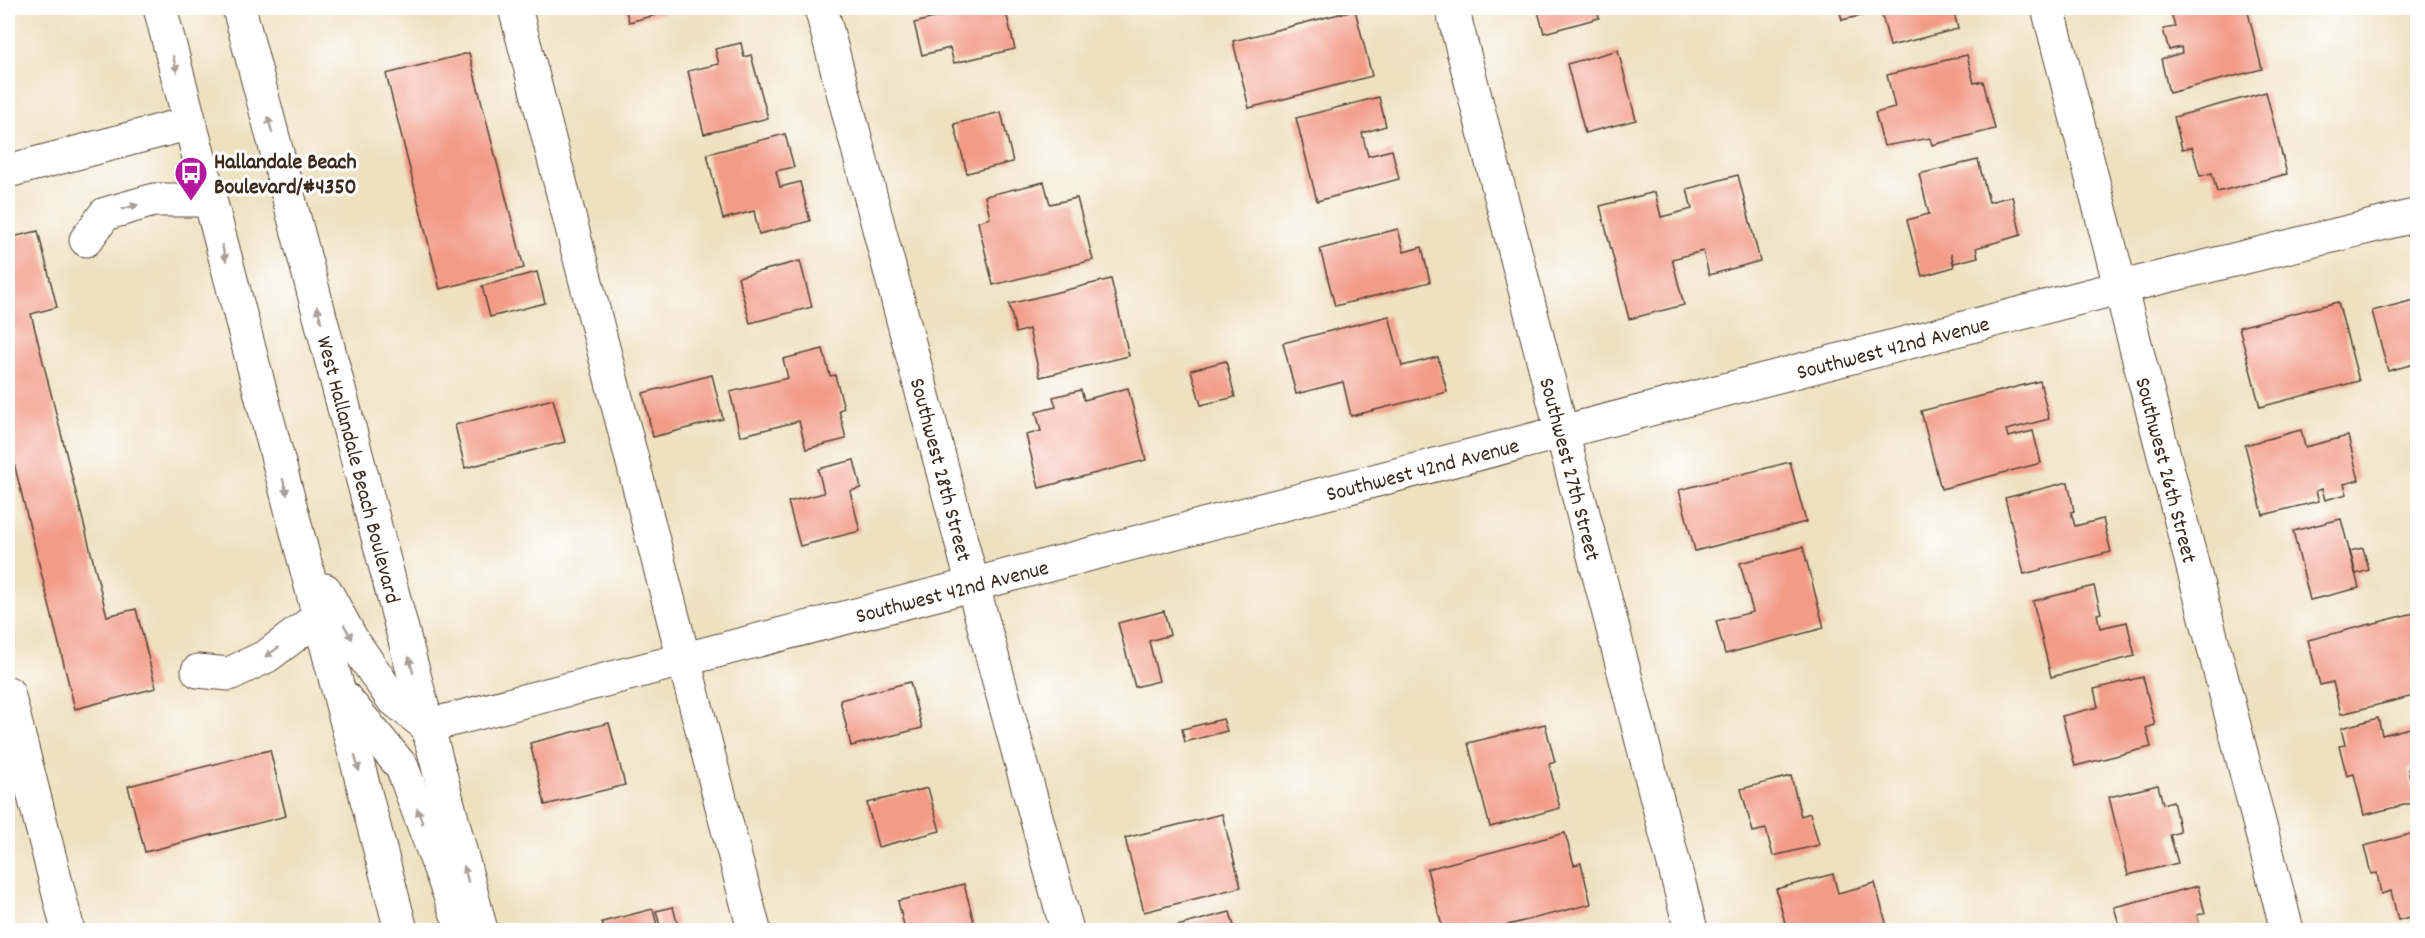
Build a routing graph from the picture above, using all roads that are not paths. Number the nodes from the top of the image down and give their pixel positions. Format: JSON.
{"nodes":[{"id":1,"x":160,"y":8,"type":"edge"},
{"id":2,"x":239,"y":8,"type":"edge"},
{"id":3,"x":515,"y":8,"type":"edge"},
{"id":4,"x":821,"y":8,"type":"edge"},
{"id":5,"x":1452,"y":8,"type":"edge"},
{"id":6,"x":2048,"y":8,"type":"edge"},
{"id":7,"x":190,"y":123,"type":"junction"},
{"id":8,"x":8,"y":171,"type":"edge"},
{"id":9,"x":210,"y":200,"type":"junction"},
{"id":10,"x":2418,"y":215,"type":"edge"},
{"id":11,"x":86,"y":240,"type":"dead end"},
{"id":12,"x":2122,"y":287,"type":"junction"},
{"id":13,"x":1564,"y":432,"type":"junction"},
{"id":14,"x":299,"y":543,"type":"junction"},
{"id":15,"x":973,"y":586,"type":"junction"},
{"id":16,"x":319,"y":617,"type":"junction"},
{"id":17,"x":683,"y":660,"type":"junction"},
{"id":18,"x":198,"y":671,"type":"dead end"},
{"id":19,"x":338,"y":688,"type":"junction"},
{"id":20,"x":8,"y":693,"type":"edge"},
{"id":21,"x":428,"y":726,"type":"junction"},
{"id":22,"x":68,"y":930,"type":"edge"},
{"id":23,"x":401,"y":930,"type":"edge"},
{"id":24,"x":462,"y":930,"type":"edge"},
{"id":25,"x":480,"y":930,"type":"edge"},
{"id":26,"x":754,"y":930,"type":"edge"},
{"id":27,"x":1067,"y":930,"type":"edge"},
{"id":28,"x":1691,"y":930,"type":"edge"},
{"id":29,"x":2287,"y":930,"type":"edge"}],
"edges":[{"from":1,"to":7,"type":"street","one_way":true},
{"from":21,"to":2,"type":"street","name":"West Hallandale Beach Boulevard","one_way":true},
{"from":3,"to":17,"type":"street"},
{"from":4,"to":15,"type":"street","name":"Southwest 28th Street"},
{"from":5,"to":13,"type":"street","name":"Southwest 27th Street"},
{"from":6,"to":12,"type":"street","name":"Southwest 26th Street"},
{"from":7,"to":8,"type":"street"},
{"from":7,"to":9,"type":"street"},
{"from":11,"to":9,"type":"street","one_way":true},
{"from":9,"to":14,"type":"street","one_way":true},
{"from":10,"to":12,"type":"street","name":"Southwest 42nd Avenue"},
{"from":12,"to":13,"type":"street","name":"Southwest 42nd Avenue"},
{"from":12,"to":29,"type":"street","name":"Southwest 26th Street"},
{"from":13,"to":15,"type":"street","name":"Southwest 42nd Avenue"},
{"from":13,"to":28,"type":"street","name":"Southwest 27th Street"},
{"from":14,"to":16,"type":"street"},
{"from":14,"to":21,"type":"street","one_way":true},
{"from":15,"to":17,"type":"street","name":"Southwest 42nd Avenue"},
{"from":15,"to":27,"type":"street","name":"Southwest 28th Street"},
{"from":16,"to":18,"type":"street","one_way":true},
{"from":16,"to":19,"type":"street"},
{"from":17,"to":21,"type":"street","name":"Southwest 42nd Avenue"},
{"from":17,"to":26,"type":"street"},
{"from":19,"to":23,"type":"street","one_way":true},
{"from":24,"to":19,"type":"street","one_way":true},
{"from":20,"to":22,"type":"street"},
{"from":25,"to":21,"type":"street","name":"West Hallandale Beach Boulevard","one_way":true}]}
